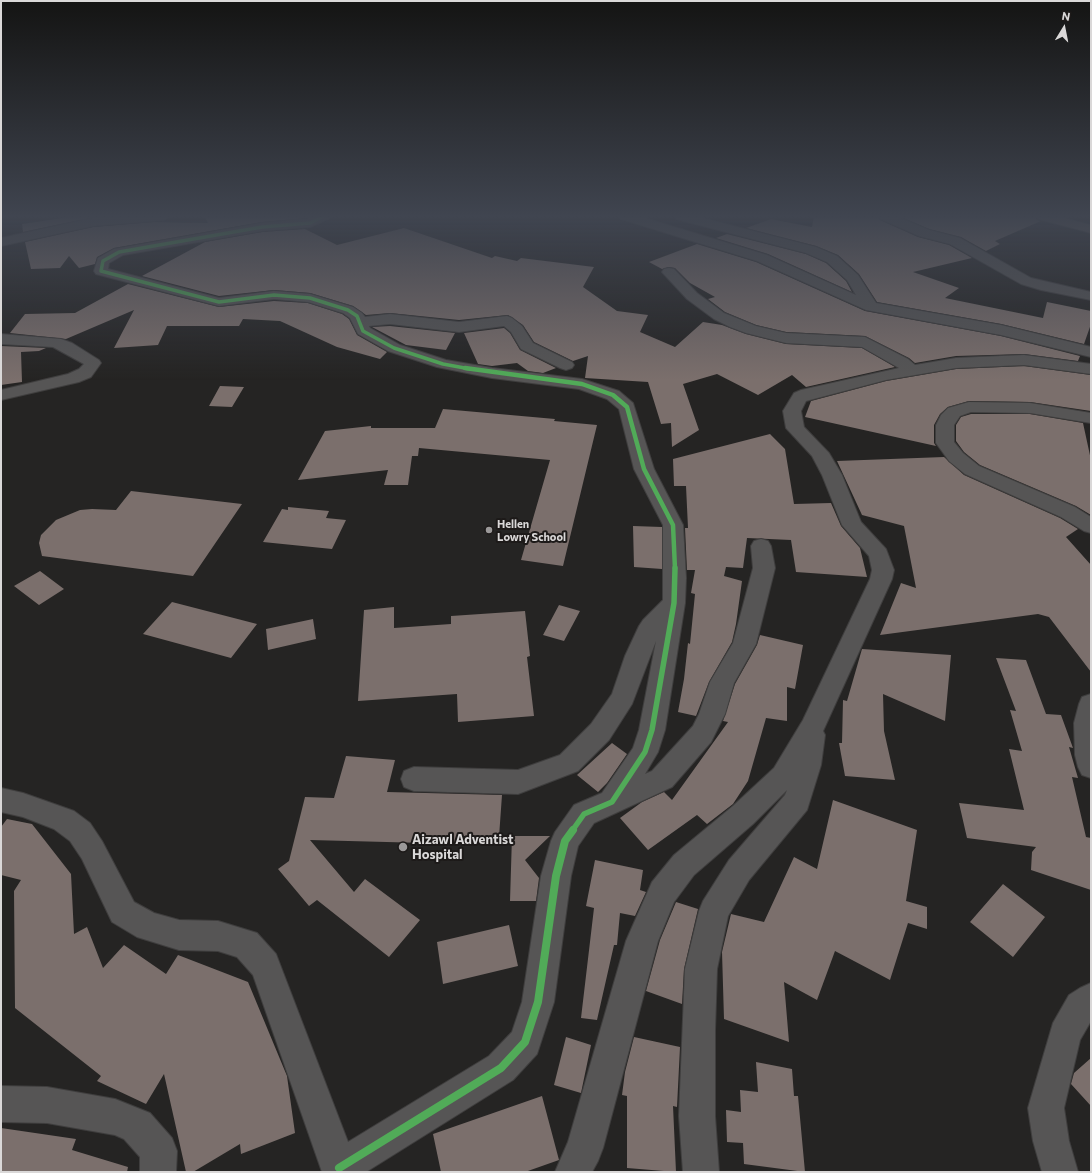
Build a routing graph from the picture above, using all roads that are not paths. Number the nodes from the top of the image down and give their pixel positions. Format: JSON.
{"nodes":[{"id":1,"x":101,"y":271,"type":"edge"},
{"id":2,"x":790,"y":271,"type":"edge"},
{"id":3,"x":845,"y":271,"type":"edge"},
{"id":4,"x":1007,"y":271,"type":"edge"},
{"id":5,"x":669,"y":272,"type":"dead end"},
{"id":6,"x":1091,"y":296,"type":"edge"},
{"id":7,"x":871,"y":307,"type":"junction"},
{"id":8,"x":360,"y":322,"type":"junction"},
{"id":9,"x":1,"y":339,"type":"edge"},
{"id":10,"x":1091,"y":352,"type":"edge"},
{"id":11,"x":566,"y":365,"type":"dead end"},
{"id":12,"x":1091,"y":369,"type":"edge"},
{"id":13,"x":911,"y":370,"type":"junction"},
{"id":14,"x":1,"y":395,"type":"edge"},
{"id":15,"x":1091,"y":418,"type":"edge"},
{"id":16,"x":1091,"y":526,"type":"edge"},
{"id":17,"x":761,"y":546,"type":"dead end"},
{"id":18,"x":674,"y":603,"type":"junction"},
{"id":19,"x":1091,"y":704,"type":"edge"},
{"id":20,"x":813,"y":726,"type":"junction"},
{"id":21,"x":1091,"y":767,"type":"edge"},
{"id":22,"x":414,"y":779,"type":"dead end"},
{"id":23,"x":1,"y":800,"type":"edge"},
{"id":24,"x":612,"y":802,"type":"junction"},
{"id":25,"x":1091,"y":999,"type":"edge"},
{"id":26,"x":1,"y":1104,"type":"edge"},
{"id":27,"x":340,"y":1170,"type":"edge"},
{"id":28,"x":158,"y":1172,"type":"edge"},
{"id":29,"x":573,"y":1172,"type":"edge"},
{"id":30,"x":701,"y":1172,"type":"edge"},
{"id":31,"x":1060,"y":1172,"type":"edge"}],
"edges":[{"from":1,"to":8,"type":"street"},
{"from":2,"to":7,"type":"street"},
{"from":3,"to":7,"type":"street"},
{"from":4,"to":6,"type":"street"},
{"from":5,"to":13,"type":"street"},
{"from":7,"to":10,"type":"street"},
{"from":8,"to":11,"type":"street"},
{"from":8,"to":18,"type":"street"},
{"from":9,"to":14,"type":"street"},
{"from":12,"to":13,"type":"street"},
{"from":13,"to":20,"type":"street"},
{"from":15,"to":16,"type":"street"},
{"from":17,"to":24,"type":"street"},
{"from":18,"to":22,"type":"street"},
{"from":18,"to":24,"type":"street"},
{"from":19,"to":21,"type":"street"},
{"from":20,"to":29,"type":"street"},
{"from":20,"to":30,"type":"street"},
{"from":23,"to":27,"type":"street"},
{"from":24,"to":27,"type":"street"},
{"from":25,"to":31,"type":"street"},
{"from":26,"to":28,"type":"street"}]}
